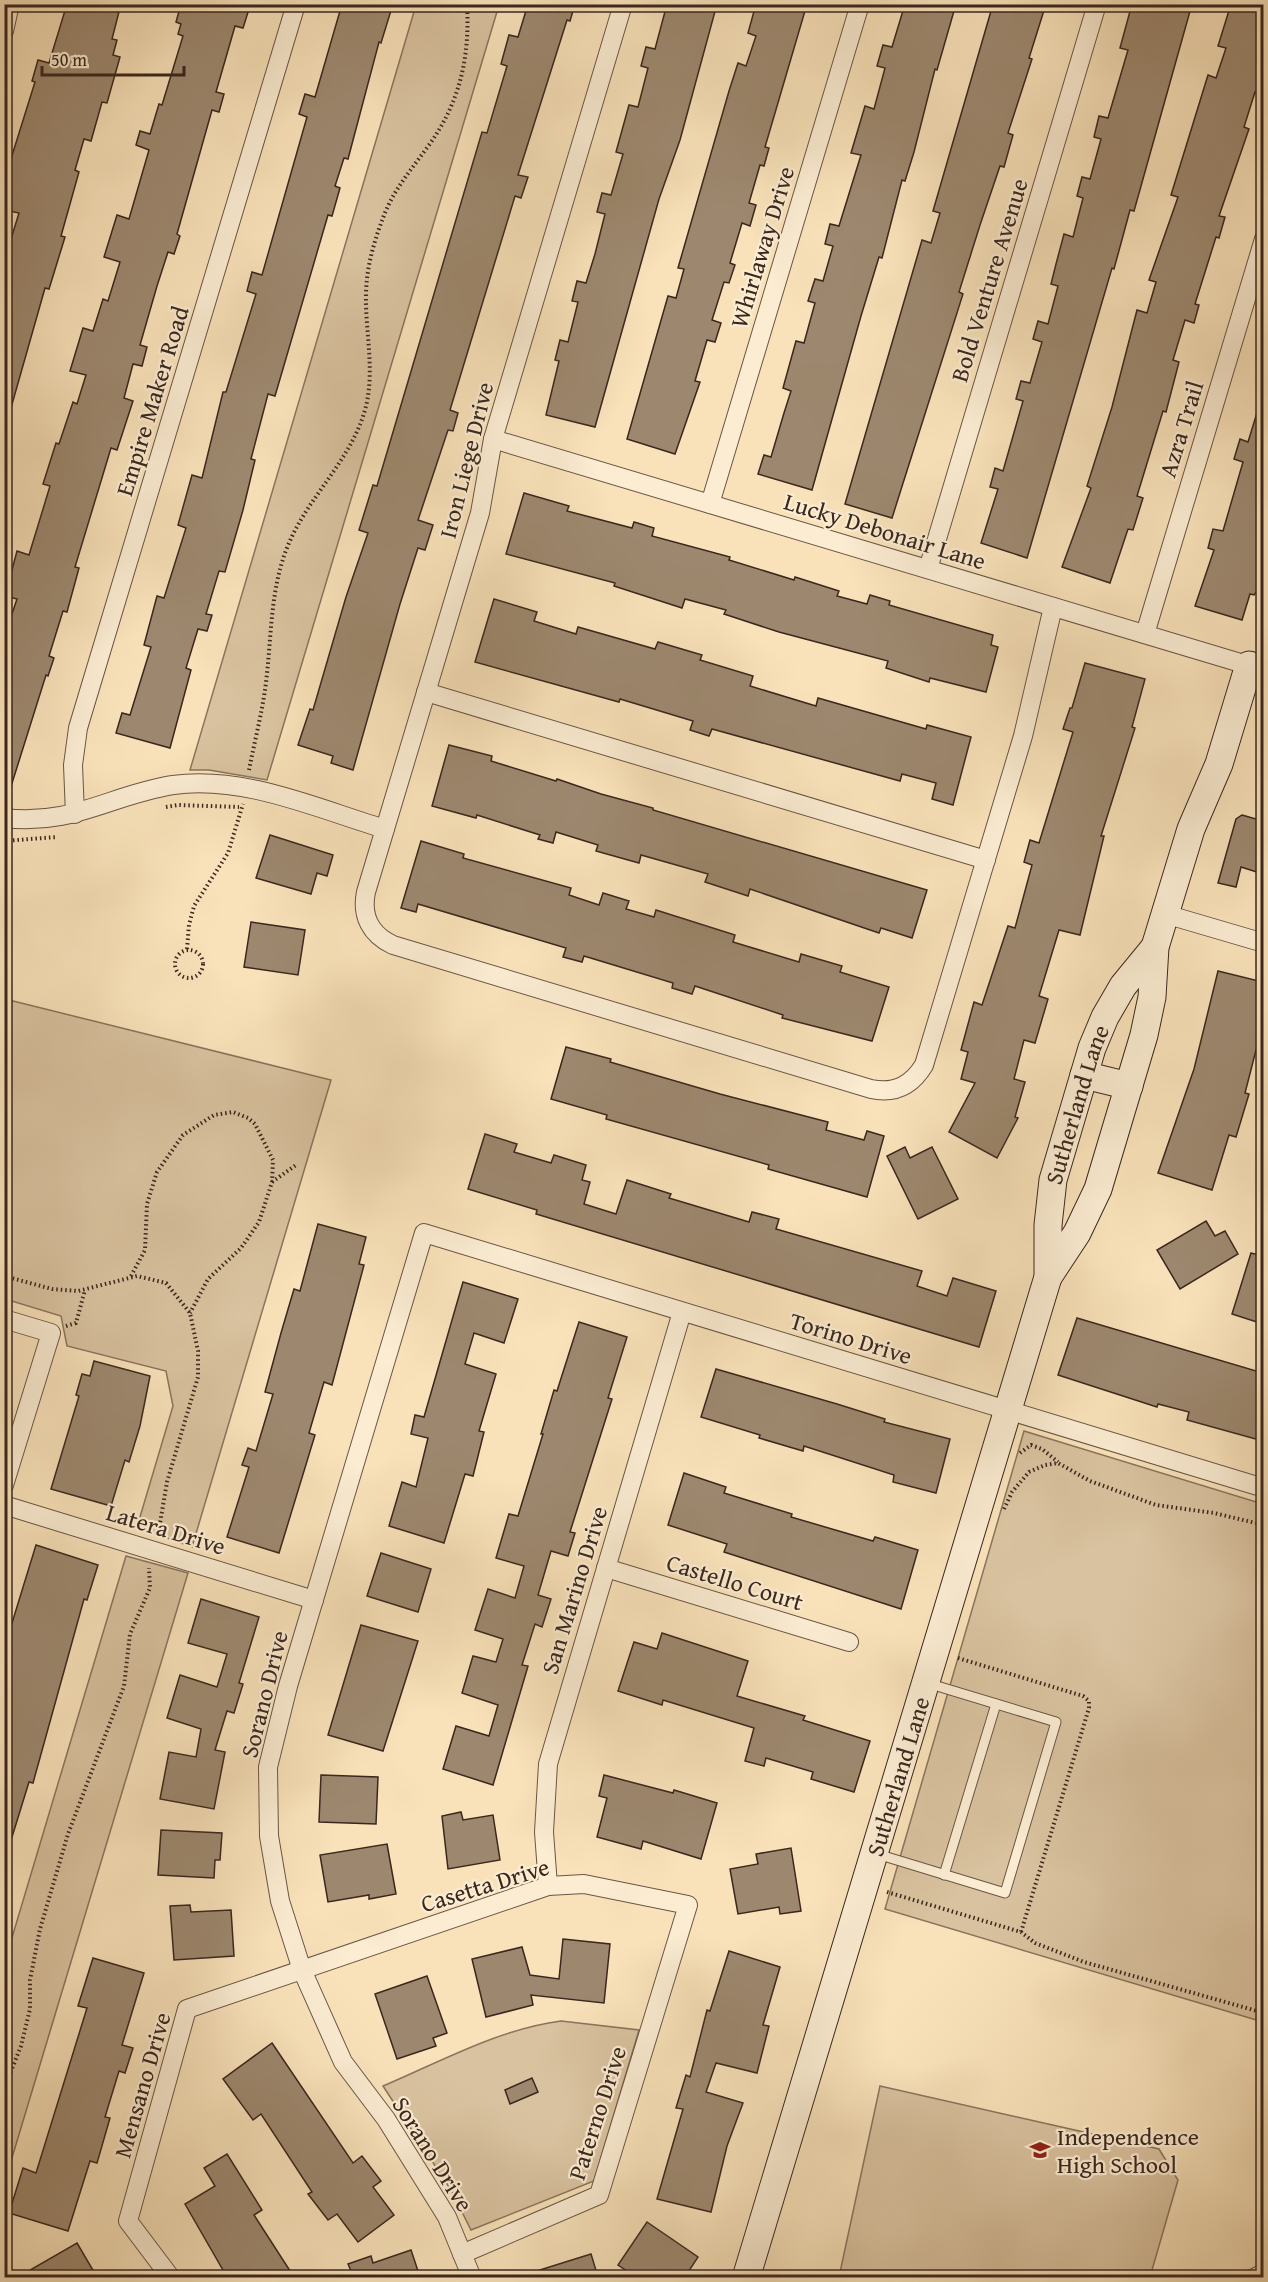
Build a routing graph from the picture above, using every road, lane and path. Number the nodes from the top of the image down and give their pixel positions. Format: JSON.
{"nodes":[{"id":1,"x":10,"y":4,"type":"edge"},
{"id":2,"x":296,"y":4,"type":"edge"},
{"id":3,"x":467,"y":4,"type":"edge"},
{"id":4,"x":623,"y":4,"type":"edge"},
{"id":5,"x":860,"y":4,"type":"edge"},
{"id":6,"x":1097,"y":4,"type":"edge"},
{"id":7,"x":4,"y":31,"type":"edge"},
{"id":8,"x":1263,"y":239,"type":"edge"},
{"id":9,"x":493,"y":439,"type":"junction"},
{"id":10,"x":710,"y":504,"type":"junction"},
{"id":11,"x":928,"y":569,"type":"junction"},
{"id":12,"x":1053,"y":607,"type":"junction"},
{"id":13,"x":1145,"y":634,"type":"junction"},
{"id":14,"x":1256,"y":668,"type":"edge"},
{"id":15,"x":426,"y":692,"type":"junction"},
{"id":16,"x":246,"y":788,"type":"junction"},
{"id":17,"x":242,"y":808,"type":"junction"},
{"id":18,"x":159,"y":809,"type":"dead end"},
{"id":19,"x":75,"y":814,"type":"junction"},
{"id":20,"x":4,"y":818,"type":"edge"},
{"id":21,"x":385,"y":829,"type":"junction"},
{"id":22,"x":66,"y":835,"type":"dead end"},
{"id":23,"x":4,"y":841,"type":"edge"},
{"id":24,"x":986,"y":860,"type":"junction"},
{"id":25,"x":1166,"y":914,"type":"junction"},
{"id":26,"x":1263,"y":943,"type":"edge"},
{"id":27,"x":1155,"y":947,"type":"junction"},
{"id":28,"x":188,"y":949,"type":"junction"},
{"id":29,"x":1084,"y":1075,"type":"junction"},
{"id":30,"x":1129,"y":1086,"type":"junction"},
{"id":31,"x":296,"y":1166,"type":"dead end"},
{"id":32,"x":272,"y":1182,"type":"junction"},
{"id":33,"x":424,"y":1233,"type":"joint"},
{"id":34,"x":4,"y":1276,"type":"edge"},
{"id":35,"x":131,"y":1277,"type":"junction"},
{"id":36,"x":1048,"y":1277,"type":"junction"},
{"id":37,"x":85,"y":1290,"type":"junction"},
{"id":38,"x":682,"y":1312,"type":"junction"},
{"id":39,"x":190,"y":1313,"type":"junction"},
{"id":40,"x":4,"y":1319,"type":"edge"},
{"id":41,"x":51,"y":1333,"type":"junction"},
{"id":42,"x":1007,"y":1410,"type":"junction"},
{"id":43,"x":1020,"y":1455,"type":"dead end"},
{"id":44,"x":1058,"y":1463,"type":"junction"},
{"id":45,"x":1013,"y":1478,"type":"dead end"},
{"id":46,"x":4,"y":1485,"type":"edge"},
{"id":47,"x":1263,"y":1488,"type":"edge"},
{"id":48,"x":4,"y":1505,"type":"edge"},
{"id":49,"x":1263,"y":1525,"type":"edge"},
{"id":50,"x":154,"y":1551,"type":"junction"},
{"id":51,"x":606,"y":1568,"type":"junction"},
{"id":52,"x":314,"y":1600,"type":"junction"},
{"id":53,"x":849,"y":1642,"type":"dead end"},
{"id":54,"x":961,"y":1646,"type":"dead end"},
{"id":55,"x":937,"y":1686,"type":"junction"},
{"id":56,"x":996,"y":1704,"type":"junction"},
{"id":57,"x":885,"y":1857,"type":"junction"},
{"id":58,"x":944,"y":1875,"type":"junction"},
{"id":59,"x":548,"y":1886,"type":"junction"},
{"id":60,"x":688,"y":1905,"type":"joint"},
{"id":61,"x":302,"y":1970,"type":"junction"},
{"id":62,"x":1263,"y":2013,"type":"edge"},
{"id":63,"x":4,"y":2089,"type":"edge"},
{"id":64,"x":462,"y":2254,"type":"junction"},
{"id":65,"x":1263,"y":2268,"type":"edge"},
{"id":66,"x":171,"y":2277,"type":"edge"},
{"id":67,"x":472,"y":2277,"type":"edge"},
{"id":68,"x":746,"y":2277,"type":"edge"},
{"id":69,"x":1244,"y":2277,"type":"edge"}],
"edges":[{"from":1,"to":7,"type":"street"},
{"from":2,"to":19,"type":"street","name":"Empire Maker Road"},
{"from":3,"to":16,"type":"path"},
{"from":4,"to":9,"type":"street","name":"Iron Liege Drive"},
{"from":5,"to":10,"type":"street","name":"Whirlaway Drive"},
{"from":6,"to":11,"type":"street","name":"Bold Venture Avenue"},
{"from":8,"to":13,"type":"street","name":"Azra Trail"},
{"from":9,"to":10,"type":"street","name":"Lucky Debonair Lane"},
{"from":9,"to":15,"type":"street","name":"Iron Liege Drive"},
{"from":10,"to":11,"type":"street","name":"Lucky Debonair Lane"},
{"from":11,"to":12,"type":"street","name":"Lucky Debonair Lane"},
{"from":12,"to":13,"type":"street","name":"Lucky Debonair Lane"},
{"from":12,"to":24,"type":"street"},
{"from":13,"to":14,"type":"street","name":"Lucky Debonair Lane"},
{"from":14,"to":25,"type":"street","name":"Sutherland Lane"},
{"from":15,"to":21,"type":"street","name":"Iron Liege Drive"},
{"from":15,"to":24,"type":"street"},
{"from":16,"to":17,"type":"path"},
{"from":16,"to":19,"type":"street"},
{"from":16,"to":21,"type":"street"},
{"from":17,"to":18,"type":"path"},
{"from":17,"to":28,"type":"path"},
{"from":19,"to":20,"type":"street"},
{"from":21,"to":24,"type":"street","name":"Iron Liege Drive"},
{"from":22,"to":23,"type":"path"},
{"from":25,"to":26,"type":"street"},
{"from":25,"to":27,"type":"street","name":"Sutherland Lane"},
{"from":27,"to":29,"type":"street","name":"Sutherland Lane"},
{"from":27,"to":30,"type":"street","name":"Sutherland Lane"},
{"from":28,"to":28,"type":"path"},
{"from":29,"to":30,"type":"street"},
{"from":29,"to":36,"type":"street","name":"Sutherland Lane"},
{"from":30,"to":36,"type":"street","name":"Sutherland Lane"},
{"from":31,"to":32,"type":"path"},
{"from":32,"to":35,"type":"path"},
{"from":32,"to":39,"type":"path"},
{"from":33,"to":38,"type":"street","name":"Torino Drive"},
{"from":33,"to":52,"type":"street","name":"Sorano Drive"},
{"from":34,"to":37,"type":"path"},
{"from":35,"to":37,"type":"path"},
{"from":35,"to":39,"type":"path"},
{"from":36,"to":42,"type":"street","name":"Sutherland Lane"},
{"from":37,"to":41,"type":"path"},
{"from":38,"to":42,"type":"street","name":"Torino Drive"},
{"from":38,"to":51,"type":"street","name":"San Marino Drive"},
{"from":39,"to":50,"type":"path"},
{"from":40,"to":41,"type":"street"},
{"from":41,"to":46,"type":"street"},
{"from":42,"to":47,"type":"street","name":"Torino Drive"},
{"from":42,"to":55,"type":"street","name":"Sutherland Lane"},
{"from":43,"to":44,"type":"path"},
{"from":44,"to":45,"type":"path"},
{"from":44,"to":49,"type":"path"},
{"from":48,"to":50,"type":"street","name":"Latera Drive"},
{"from":50,"to":52,"type":"street","name":"Latera Drive"},
{"from":50,"to":63,"type":"path"},
{"from":51,"to":53,"type":"street","name":"Castello Court"},
{"from":51,"to":59,"type":"street","name":"San Marino Drive"},
{"from":52,"to":61,"type":"street","name":"Sorano Drive"},
{"from":54,"to":55,"type":"path"},
{"from":55,"to":56,"type":"lane"},
{"from":55,"to":57,"type":"street","name":"Sutherland Lane"},
{"from":56,"to":58,"type":"lane"},
{"from":56,"to":58,"type":"lane"},
{"from":57,"to":58,"type":"lane"},
{"from":57,"to":62,"type":"path"},
{"from":57,"to":68,"type":"street","name":"Sutherland Lane"},
{"from":59,"to":60,"type":"street","name":"Casetta Drive"},
{"from":59,"to":61,"type":"street","name":"Casetta Drive"},
{"from":60,"to":64,"type":"street","name":"Paterno Drive"},
{"from":61,"to":64,"type":"street","name":"Sorano Drive"},
{"from":61,"to":66,"type":"street","name":"Mensano Drive"},
{"from":64,"to":67,"type":"street","name":"Sorano Drive"},
{"from":65,"to":69,"type":"lane"}]}
